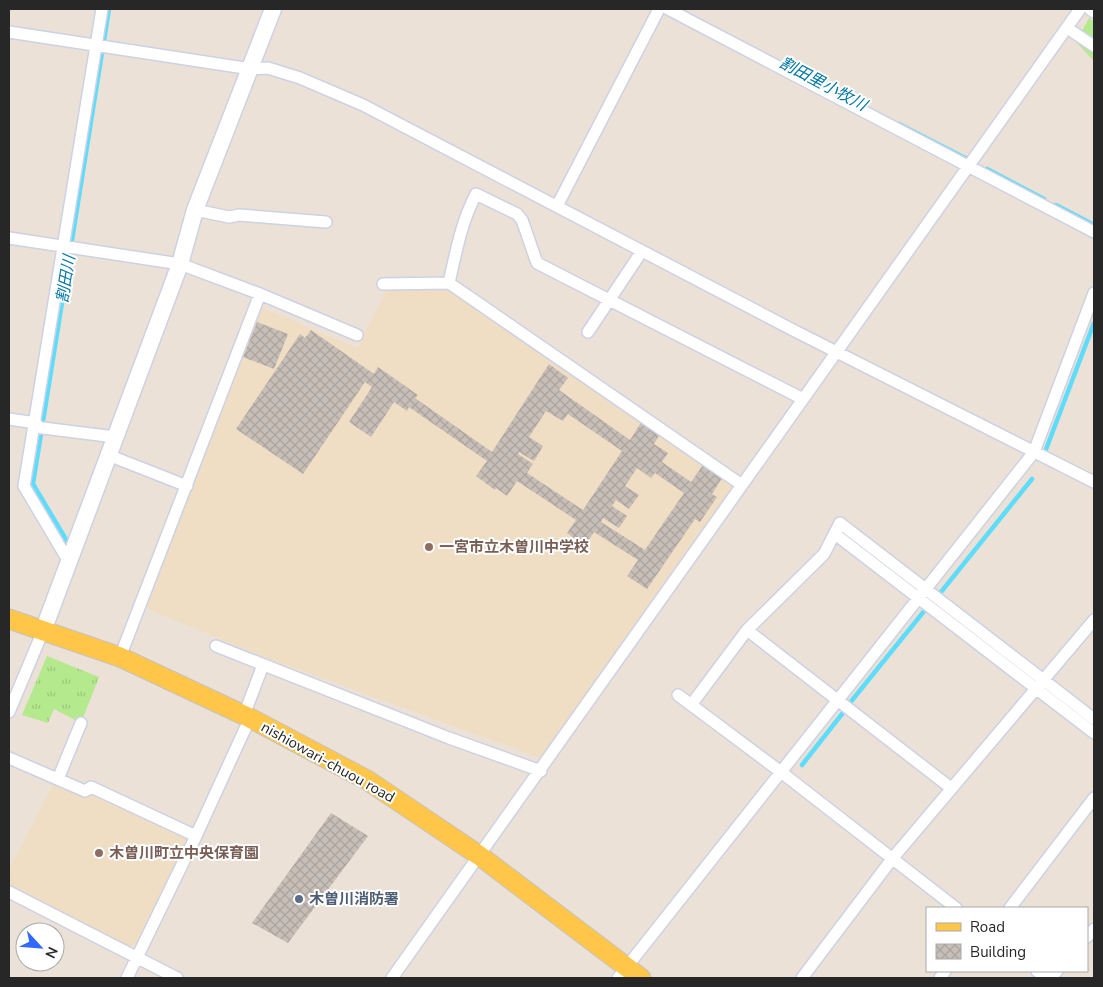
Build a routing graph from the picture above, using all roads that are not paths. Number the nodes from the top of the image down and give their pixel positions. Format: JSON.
{"nodes":[{"id":1,"x":102,"y":9,"type":"edge"},
{"id":2,"x":273,"y":9,"type":"edge"},
{"id":3,"x":659,"y":9,"type":"edge"},
{"id":4,"x":668,"y":9,"type":"edge"},
{"id":5,"x":1080,"y":9,"type":"edge"},
{"id":6,"x":1090,"y":9,"type":"edge"},
{"id":7,"x":1094,"y":12,"type":"edge"},
{"id":8,"x":9,"y":32,"type":"edge"},
{"id":9,"x":1073,"y":32,"type":"dead end"},
{"id":10,"x":101,"y":45,"type":"junction"},
{"id":11,"x":1094,"y":46,"type":"edge"},
{"id":12,"x":251,"y":69,"type":"junction"},
{"id":13,"x":969,"y":167,"type":"junction"},
{"id":14,"x":557,"y":206,"type":"junction"},
{"id":15,"x":195,"y":210,"type":"junction"},
{"id":16,"x":326,"y":222,"type":"dead end"},
{"id":17,"x":1094,"y":232,"type":"edge"},
{"id":18,"x":9,"y":238,"type":"edge"},
{"id":19,"x":69,"y":248,"type":"junction"},
{"id":20,"x":642,"y":251,"type":"junction"},
{"id":21,"x":180,"y":264,"type":"junction"},
{"id":22,"x":449,"y":282,"type":"junction"},
{"id":23,"x":383,"y":284,"type":"dead end"},
{"id":24,"x":1094,"y":293,"type":"edge"},
{"id":25,"x":260,"y":294,"type":"junction"},
{"id":26,"x":609,"y":299,"type":"junction"},
{"id":27,"x":588,"y":332,"type":"dead end"},
{"id":28,"x":357,"y":335,"type":"dead end"},
{"id":29,"x":838,"y":352,"type":"junction"},
{"id":30,"x":803,"y":399,"type":"junction"},
{"id":31,"x":9,"y":419,"type":"edge"},
{"id":32,"x":39,"y":427,"type":"junction"},
{"id":33,"x":115,"y":437,"type":"junction"},
{"id":34,"x":1034,"y":452,"type":"junction"},
{"id":35,"x":108,"y":455,"type":"junction"},
{"id":36,"x":1094,"y":482,"type":"edge"},
{"id":37,"x":742,"y":485,"type":"junction"},
{"id":38,"x":187,"y":486,"type":"junction"},
{"id":39,"x":835,"y":534,"type":"junction"},
{"id":40,"x":68,"y":562,"type":"junction"},
{"id":41,"x":926,"y":588,"type":"junction"},
{"id":42,"x":919,"y":598,"type":"junction"},
{"id":43,"x":9,"y":620,"type":"edge"},
{"id":44,"x":1094,"y":620,"type":"edge"},
{"id":45,"x":747,"y":630,"type":"junction"},
{"id":46,"x":43,"y":631,"type":"junction"},
{"id":47,"x":216,"y":646,"type":"dead end"},
{"id":48,"x":120,"y":657,"type":"junction"},
{"id":49,"x":263,"y":664,"type":"junction"},
{"id":50,"x":1039,"y":684,"type":"junction"},
{"id":51,"x":678,"y":695,"type":"dead end"},
{"id":52,"x":838,"y":700,"type":"junction"},
{"id":53,"x":691,"y":705,"type":"junction"},
{"id":54,"x":9,"y":709,"type":"edge"},
{"id":55,"x":247,"y":716,"type":"junction"},
{"id":56,"x":1094,"y":719,"type":"edge"},
{"id":57,"x":81,"y":723,"type":"dead end"},
{"id":58,"x":1094,"y":733,"type":"edge"},
{"id":59,"x":9,"y":758,"type":"edge"},
{"id":60,"x":541,"y":771,"type":"junction"},
{"id":61,"x":781,"y":772,"type":"junction"},
{"id":62,"x":58,"y":779,"type":"junction"},
{"id":63,"x":952,"y":788,"type":"junction"},
{"id":64,"x":1094,"y":798,"type":"edge"},
{"id":65,"x":196,"y":836,"type":"junction"},
{"id":66,"x":480,"y":856,"type":"junction"},
{"id":67,"x":892,"y":859,"type":"junction"},
{"id":68,"x":9,"y":892,"type":"edge"},
{"id":69,"x":955,"y":907,"type":"edge"},
{"id":70,"x":1011,"y":907,"type":"edge"},
{"id":71,"x":136,"y":959,"type":"junction"},
{"id":72,"x":628,"y":975,"type":"edge"},
{"id":73,"x":127,"y":978,"type":"edge"},
{"id":74,"x":177,"y":978,"type":"edge"},
{"id":75,"x":392,"y":978,"type":"edge"},
{"id":76,"x":802,"y":978,"type":"edge"}],
"edges":[{"from":1,"to":10,"type":"street"},
{"from":2,"to":12,"type":"street"},
{"from":3,"to":14,"type":"street"},
{"from":4,"to":13,"type":"street"},
{"from":5,"to":13,"type":"street"},
{"from":6,"to":7,"type":"street"},
{"from":8,"to":10,"type":"street"},
{"from":9,"to":11,"type":"street"},
{"from":10,"to":12,"type":"street"},
{"from":10,"to":19,"type":"street"},
{"from":12,"to":14,"type":"street"},
{"from":12,"to":15,"type":"street"},
{"from":13,"to":17,"type":"street"},
{"from":13,"to":29,"type":"street"},
{"from":14,"to":20,"type":"street"},
{"from":15,"to":16,"type":"street"},
{"from":15,"to":21,"type":"street"},
{"from":18,"to":19,"type":"street"},
{"from":19,"to":21,"type":"street"},
{"from":19,"to":32,"type":"street"},
{"from":20,"to":26,"type":"street"},
{"from":20,"to":29,"type":"street"},
{"from":21,"to":25,"type":"street"},
{"from":21,"to":33,"type":"street"},
{"from":22,"to":23,"type":"street"},
{"from":22,"to":26,"type":"street"},
{"from":22,"to":37,"type":"street"},
{"from":24,"to":34,"type":"street"},
{"from":25,"to":28,"type":"street"},
{"from":25,"to":38,"type":"street"},
{"from":26,"to":27,"type":"street"},
{"from":26,"to":30,"type":"street"},
{"from":29,"to":30,"type":"street"},
{"from":29,"to":34,"type":"street"},
{"from":30,"to":37,"type":"street"},
{"from":31,"to":32,"type":"street"},
{"from":32,"to":33,"type":"street"},
{"from":32,"to":40,"type":"street"},
{"from":33,"to":35,"type":"street"},
{"from":34,"to":36,"type":"street"},
{"from":34,"to":41,"type":"street"},
{"from":35,"to":38,"type":"street"},
{"from":35,"to":40,"type":"street"},
{"from":37,"to":60,"type":"street"},
{"from":38,"to":48,"type":"street"},
{"from":39,"to":41,"type":"street"},
{"from":39,"to":42,"type":"street"},
{"from":39,"to":45,"type":"street"},
{"from":40,"to":46,"type":"street"},
{"from":41,"to":42,"type":"street"},
{"from":41,"to":50,"type":"street"},
{"from":42,"to":50,"type":"street"},
{"from":42,"to":52,"type":"street"},
{"from":43,"to":46,"type":"main road","name":"nishiowari-chuou road"},
{"from":44,"to":50,"type":"street"},
{"from":45,"to":52,"type":"street"},
{"from":45,"to":53,"type":"street"},
{"from":46,"to":48,"type":"main road","name":"nishiowari-chuou road"},
{"from":46,"to":54,"type":"street"},
{"from":47,"to":49,"type":"street"},
{"from":48,"to":55,"type":"main road","name":"nishiowari-chuou road"},
{"from":49,"to":55,"type":"street"},
{"from":49,"to":60,"type":"street"},
{"from":50,"to":56,"type":"street"},
{"from":50,"to":58,"type":"street"},
{"from":50,"to":63,"type":"street"},
{"from":51,"to":53,"type":"street"},
{"from":52,"to":61,"type":"street"},
{"from":52,"to":63,"type":"street"},
{"from":53,"to":61,"type":"street"},
{"from":55,"to":65,"type":"street"},
{"from":55,"to":66,"type":"main road","name":"nishiowari-chuou road"},
{"from":57,"to":62,"type":"street"},
{"from":59,"to":62,"type":"street"},
{"from":60,"to":66,"type":"street"},
{"from":61,"to":67,"type":"street"},
{"from":61,"to":72,"type":"street"},
{"from":62,"to":65,"type":"street"},
{"from":63,"to":67,"type":"street"},
{"from":64,"to":70,"type":"street"},
{"from":65,"to":71,"type":"street"},
{"from":66,"to":72,"type":"main road","name":"nishiowari-chuou road"},
{"from":66,"to":75,"type":"street"},
{"from":67,"to":69,"type":"street"},
{"from":67,"to":76,"type":"street"},
{"from":68,"to":71,"type":"street"},
{"from":71,"to":73,"type":"street"},
{"from":71,"to":74,"type":"street"}]}
